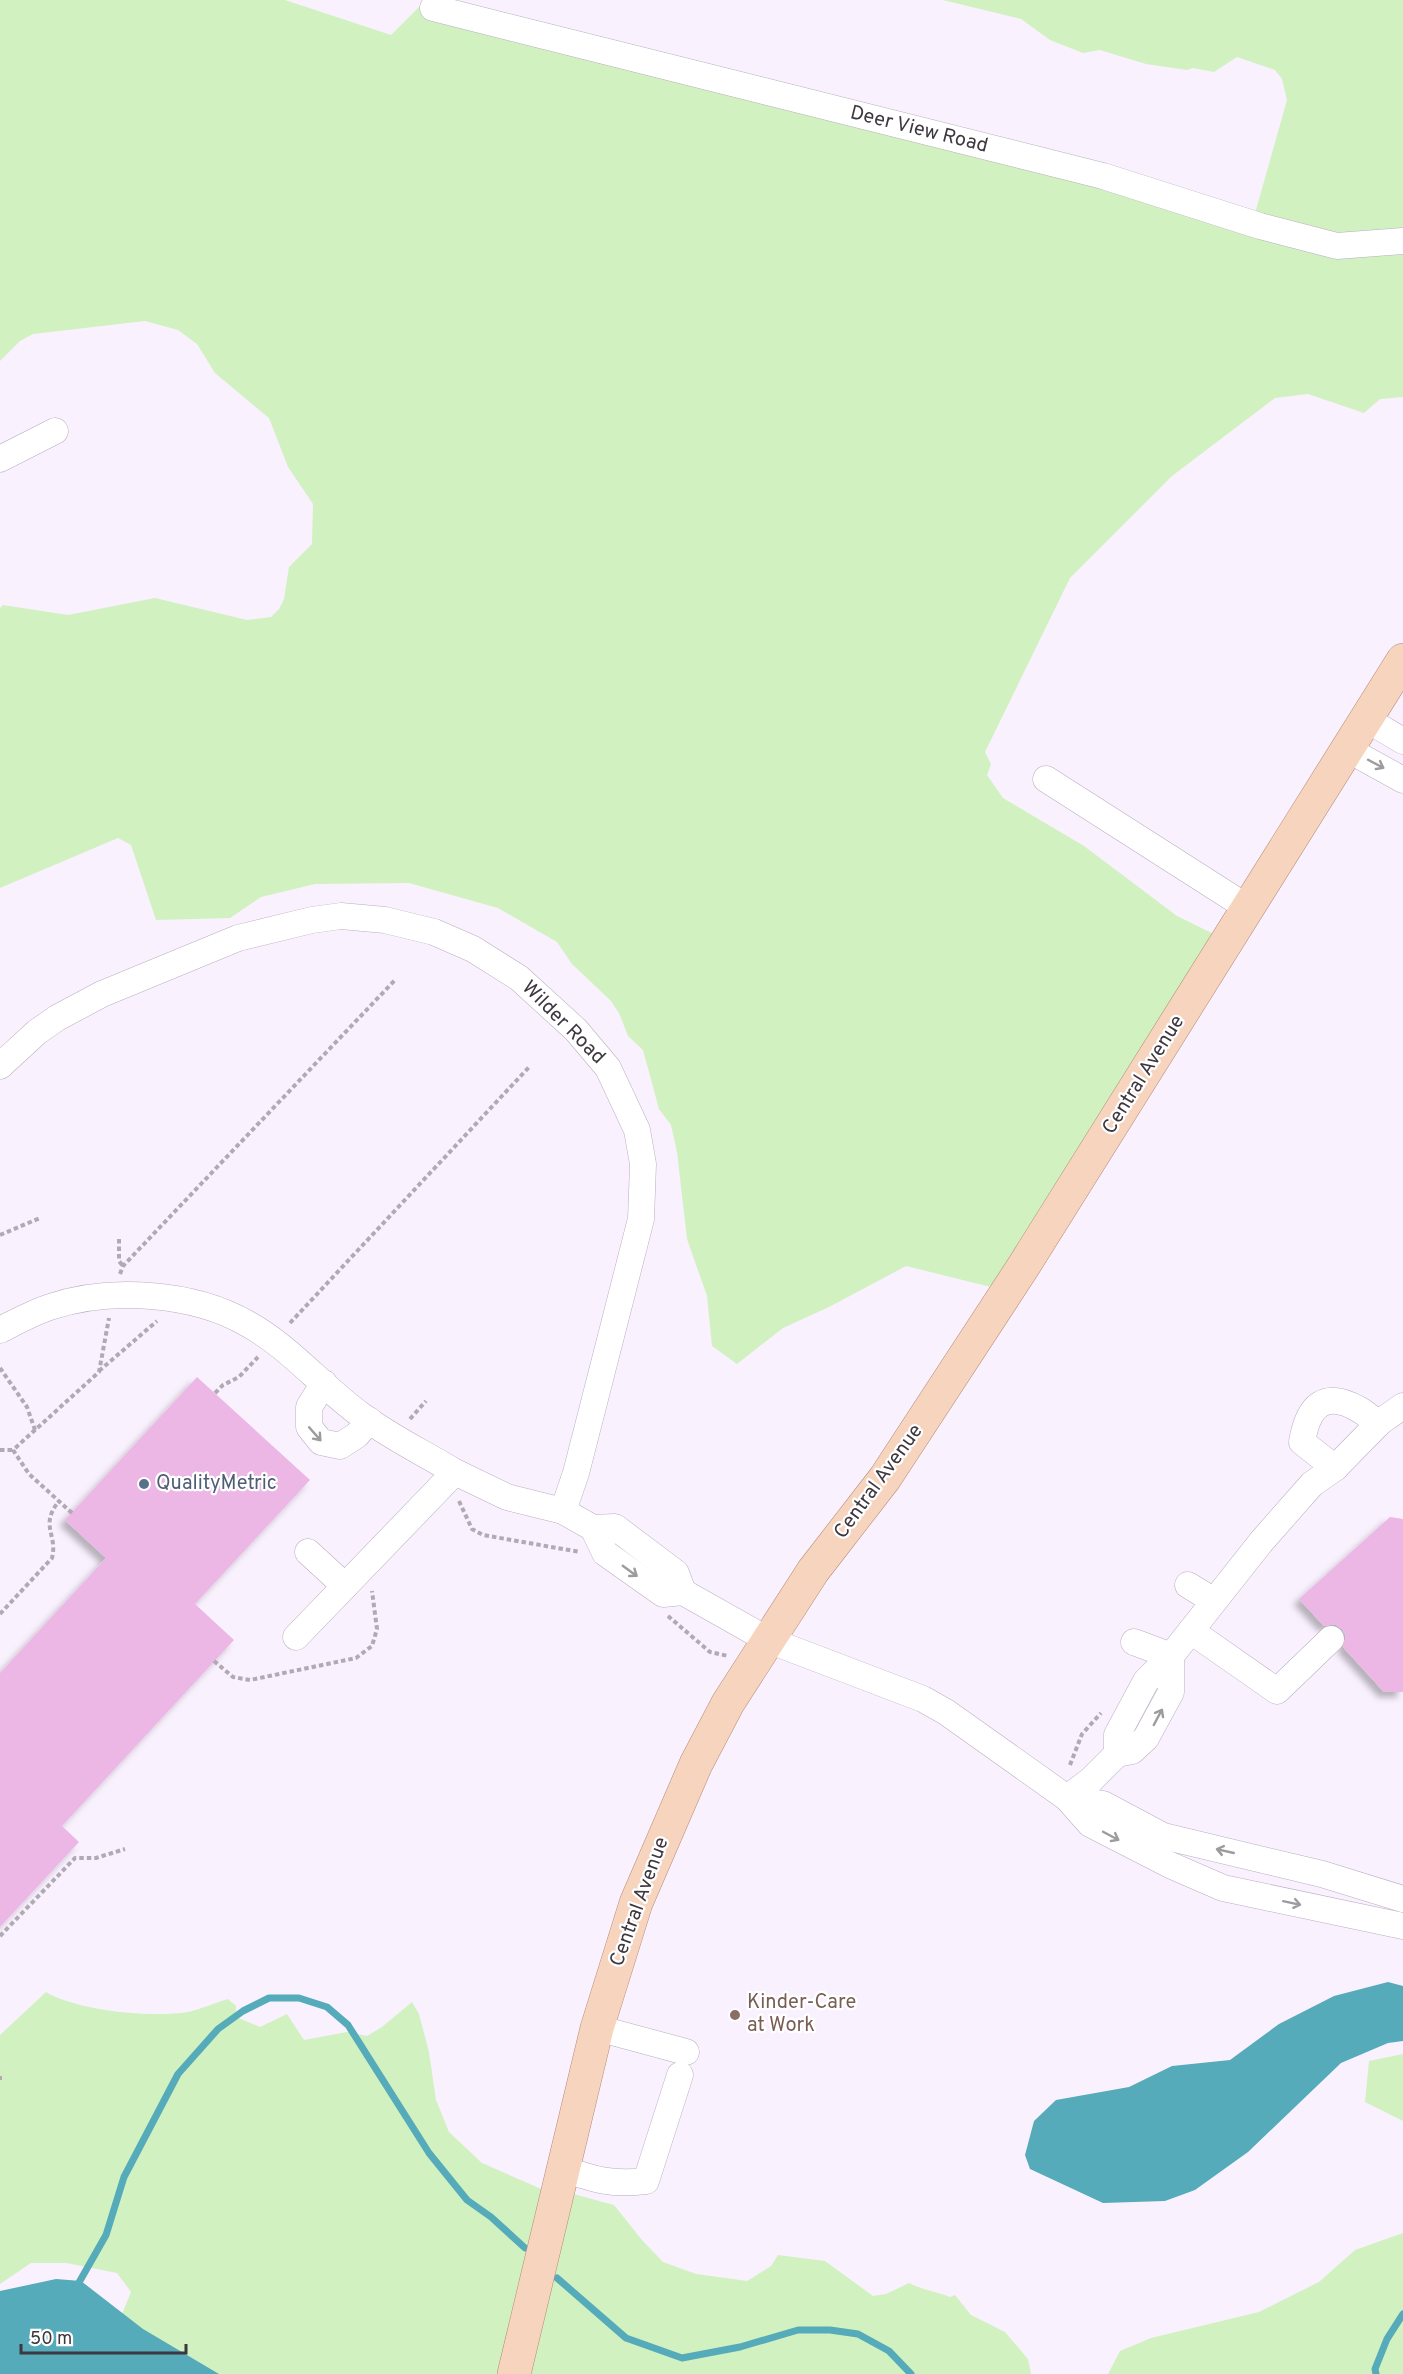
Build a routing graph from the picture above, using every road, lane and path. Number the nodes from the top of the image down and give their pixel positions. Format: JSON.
{"nodes":[{"id":1,"x":433,"y":8,"type":"dead end"},
{"id":2,"x":1403,"y":241,"type":"edge"},
{"id":3,"x":55,"y":431,"type":"dead end"},
{"id":4,"x":0,"y":459,"type":"edge"},
{"id":5,"x":1403,"y":660,"type":"edge"},
{"id":6,"x":1366,"y":719,"type":"junction"},
{"id":7,"x":1403,"y":741,"type":"edge"},
{"id":8,"x":1347,"y":749,"type":"junction"},
{"id":9,"x":1046,"y":779,"type":"dead end"},
{"id":10,"x":1403,"y":780,"type":"edge"},
{"id":11,"x":1248,"y":908,"type":"junction"},
{"id":12,"x":395,"y":980,"type":"dead end"},
{"id":13,"x":0,"y":1066,"type":"edge"},
{"id":14,"x":530,"y":1066,"type":"dead end"},
{"id":15,"x":40,"y":1218,"type":"dead end"},
{"id":16,"x":0,"y":1234,"type":"edge"},
{"id":17,"x":119,"y":1239,"type":"dead end"},
{"id":18,"x":123,"y":1266,"type":"junction"},
{"id":19,"x":114,"y":1296,"type":"junction"},
{"id":20,"x":164,"y":1315,"type":"dead end"},
{"id":21,"x":0,"y":1330,"type":"edge"},
{"id":22,"x":263,"y":1345,"type":"junction"},
{"id":23,"x":0,"y":1368,"type":"edge"},
{"id":24,"x":99,"y":1372,"type":"junction"},
{"id":25,"x":324,"y":1383,"type":"junction"},
{"id":26,"x":215,"y":1393,"type":"dead end"},
{"id":27,"x":1403,"y":1406,"type":"edge"},
{"id":28,"x":369,"y":1420,"type":"junction"},
{"id":29,"x":1380,"y":1422,"type":"junction"},
{"id":30,"x":35,"y":1430,"type":"junction"},
{"id":31,"x":0,"y":1450,"type":"edge"},
{"id":32,"x":13,"y":1450,"type":"junction"},
{"id":33,"x":1335,"y":1468,"type":"junction"},
{"id":34,"x":455,"y":1472,"type":"junction"},
{"id":35,"x":455,"y":1497,"type":"dead end"},
{"id":36,"x":59,"y":1501,"type":"junction"},
{"id":37,"x":563,"y":1511,"type":"junction"},
{"id":38,"x":72,"y":1513,"type":"dead end"},
{"id":39,"x":308,"y":1552,"type":"dead end"},
{"id":40,"x":581,"y":1552,"type":"dead end"},
{"id":41,"x":374,"y":1583,"type":"dead end"},
{"id":42,"x":1188,"y":1585,"type":"dead end"},
{"id":43,"x":345,"y":1586,"type":"junction"},
{"id":44,"x":1214,"y":1601,"type":"junction"},
{"id":45,"x":665,"y":1613,"type":"dead end"},
{"id":46,"x":0,"y":1614,"type":"edge"},
{"id":47,"x":1191,"y":1631,"type":"junction"},
{"id":48,"x":296,"y":1637,"type":"dead end"},
{"id":49,"x":1331,"y":1639,"type":"dead end"},
{"id":50,"x":768,"y":1640,"type":"junction"},
{"id":51,"x":1134,"y":1642,"type":"dead end"},
{"id":52,"x":710,"y":1652,"type":"dead end"},
{"id":53,"x":1172,"y":1656,"type":"junction"},
{"id":54,"x":214,"y":1661,"type":"dead end"},
{"id":55,"x":1067,"y":1798,"type":"junction"},
{"id":56,"x":1157,"y":1846,"type":"junction"},
{"id":57,"x":125,"y":1849,"type":"dead end"},
{"id":58,"x":1403,"y":1899,"type":"edge"},
{"id":59,"x":1403,"y":1926,"type":"edge"},
{"id":60,"x":0,"y":1936,"type":"edge"},
{"id":61,"x":597,"y":2028,"type":"junction"},
{"id":62,"x":564,"y":2169,"type":"junction"},
{"id":63,"x":514,"y":2374,"type":"edge"}],
"edges":[{"from":1,"to":2,"type":"street","name":"Deer View Road"},
{"from":3,"to":4,"type":"street"},
{"from":5,"to":6,"type":"main road","name":"Central Avenue"},
{"from":6,"to":7,"type":"street"},
{"from":6,"to":8,"type":"main road","name":"Central Avenue"},
{"from":8,"to":10,"type":"street","one_way":true},
{"from":8,"to":11,"type":"main road","name":"Central Avenue"},
{"from":9,"to":11,"type":"street"},
{"from":11,"to":50,"type":"main road","name":"Central Avenue"},
{"from":12,"to":18,"type":"path"},
{"from":13,"to":37,"type":"street","name":"Wilder Road"},
{"from":14,"to":22,"type":"path"},
{"from":15,"to":16,"type":"path"},
{"from":17,"to":18,"type":"path"},
{"from":18,"to":19,"type":"path"},
{"from":19,"to":21,"type":"street"},
{"from":19,"to":22,"type":"street"},
{"from":19,"to":24,"type":"path"},
{"from":20,"to":24,"type":"path"},
{"from":22,"to":25,"type":"street"},
{"from":22,"to":26,"type":"path"},
{"from":23,"to":30,"type":"path"},
{"from":24,"to":30,"type":"path"},
{"from":25,"to":28,"type":"street"},
{"from":25,"to":28,"type":"street","one_way":true},
{"from":27,"to":29,"type":"street"},
{"from":28,"to":34,"type":"street"},
{"from":29,"to":33,"type":"street"},
{"from":29,"to":33,"type":"street"},
{"from":30,"to":32,"type":"path"},
{"from":31,"to":32,"type":"path"},
{"from":32,"to":36,"type":"path"},
{"from":33,"to":44,"type":"street"},
{"from":34,"to":37,"type":"street"},
{"from":34,"to":43,"type":"street"},
{"from":35,"to":40,"type":"path"},
{"from":36,"to":38,"type":"path"},
{"from":36,"to":46,"type":"path"},
{"from":37,"to":50,"type":"street"},
{"from":39,"to":43,"type":"street"},
{"from":41,"to":54,"type":"path"},
{"from":42,"to":44,"type":"street"},
{"from":43,"to":48,"type":"street"},
{"from":44,"to":47,"type":"street"},
{"from":45,"to":52,"type":"path"},
{"from":47,"to":49,"type":"street"},
{"from":47,"to":53,"type":"street"},
{"from":50,"to":55,"type":"street"},
{"from":50,"to":61,"type":"main road","name":"Central Avenue"},
{"from":51,"to":53,"type":"street"},
{"from":53,"to":55,"type":"street"},
{"from":55,"to":56,"type":"street"},
{"from":58,"to":56,"type":"street","one_way":true},
{"from":56,"to":59,"type":"street","one_way":true},
{"from":57,"to":60,"type":"path"},
{"from":61,"to":62,"type":"main road","name":"Central Avenue"},
{"from":61,"to":62,"type":"street"},
{"from":62,"to":63,"type":"main road","name":"Central Avenue"}]}
